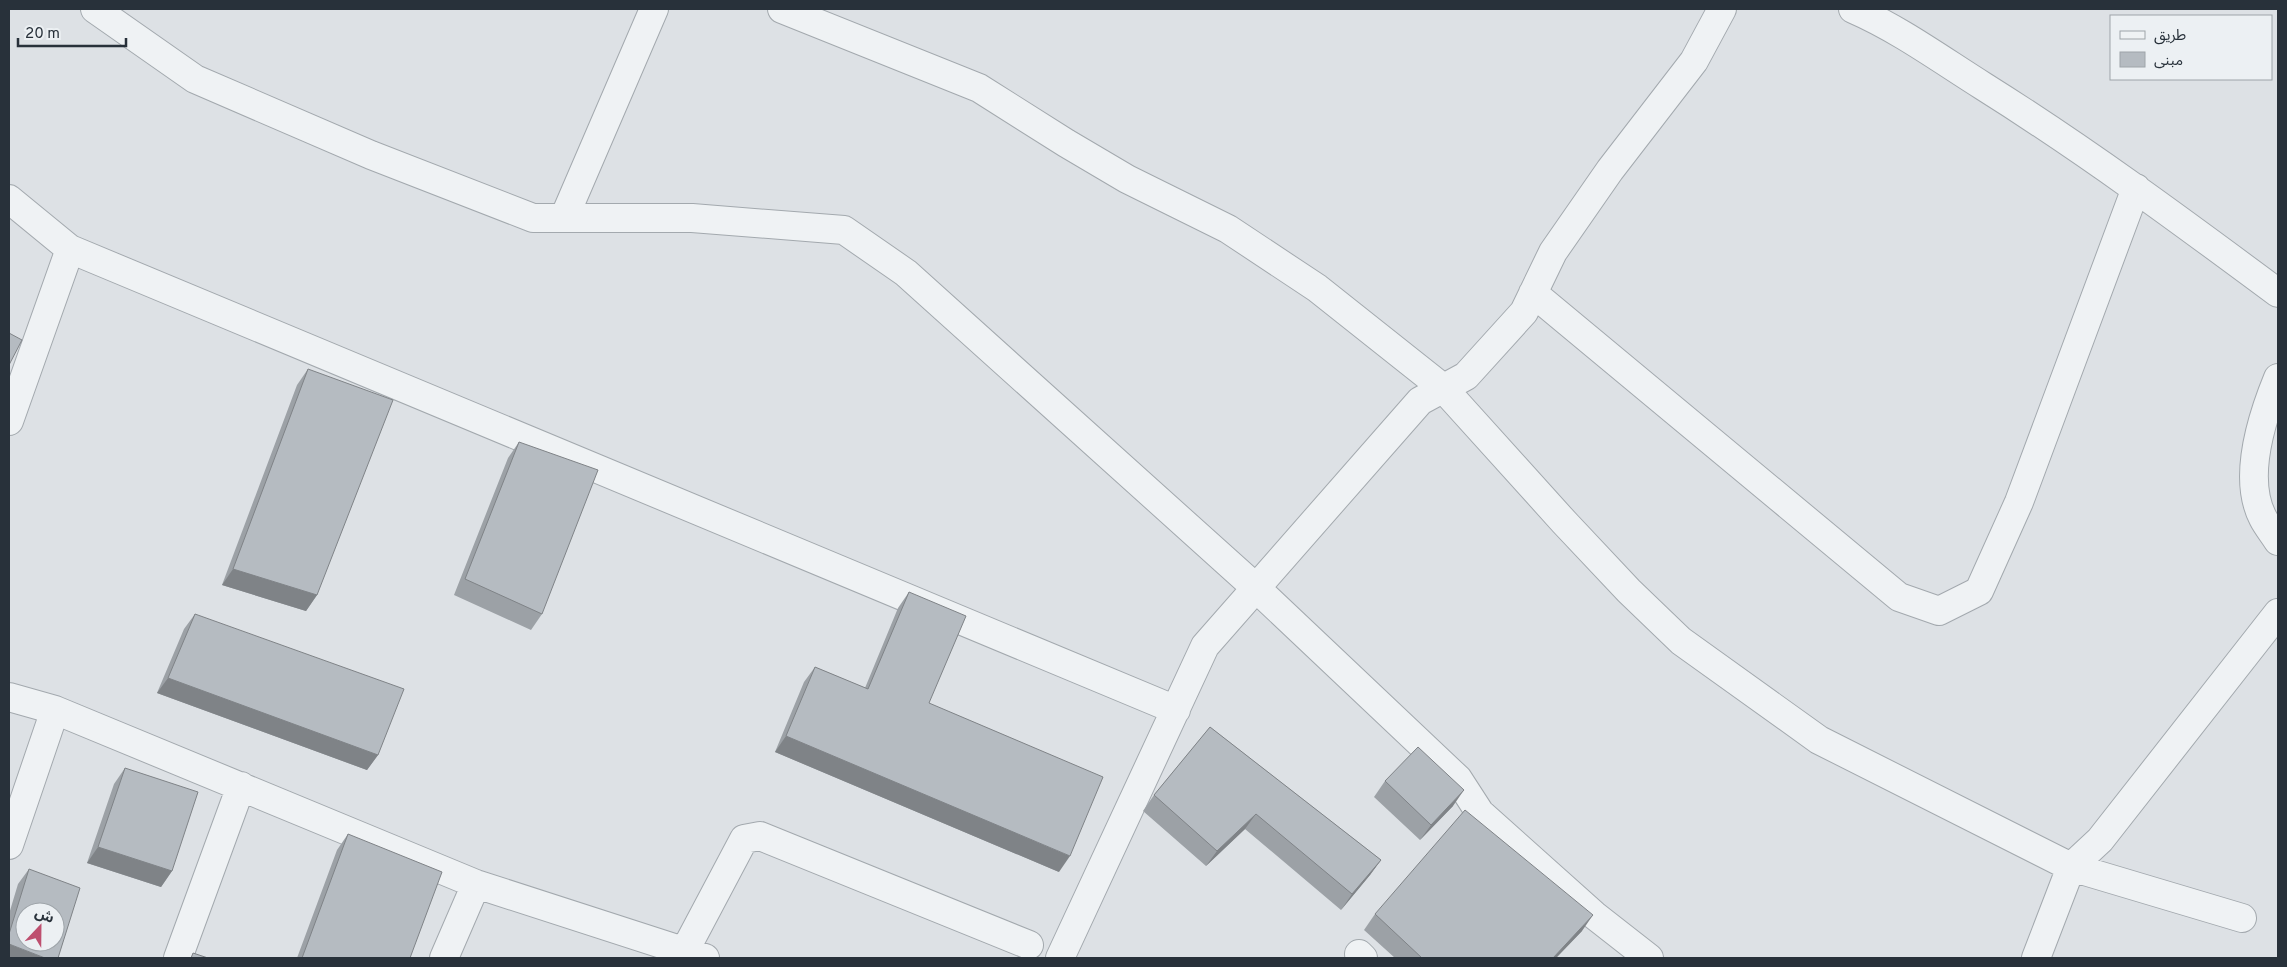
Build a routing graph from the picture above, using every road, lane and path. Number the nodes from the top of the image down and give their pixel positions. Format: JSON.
{"nodes":[{"id":1,"x":95,"y":9,"type":"edge"},
{"id":2,"x":654,"y":9,"type":"edge"},
{"id":3,"x":782,"y":9,"type":"edge"},
{"id":4,"x":1722,"y":9,"type":"edge"},
{"id":5,"x":1853,"y":9,"type":"edge"},
{"id":6,"x":2136,"y":188,"type":"junction"},
{"id":7,"x":9,"y":199,"type":"edge"},
{"id":8,"x":564,"y":218,"type":"junction"},
{"id":9,"x":70,"y":249,"type":"junction"},
{"id":10,"x":1533,"y":293,"type":"junction"},
{"id":11,"x":2278,"y":293,"type":"edge"},
{"id":12,"x":2278,"y":378,"type":"edge"},
{"id":13,"x":1443,"y":388,"type":"junction"},
{"id":14,"x":9,"y":421,"type":"edge"},
{"id":15,"x":2278,"y":541,"type":"edge"},
{"id":16,"x":1256,"y":588,"type":"junction"},
{"id":17,"x":2278,"y":613,"type":"edge"},
{"id":18,"x":9,"y":697,"type":"edge"},
{"id":19,"x":55,"y":710,"type":"junction"},
{"id":20,"x":1176,"y":710,"type":"junction"},
{"id":21,"x":241,"y":786,"type":"junction"},
{"id":22,"x":9,"y":845,"type":"edge"},
{"id":23,"x":2070,"y":867,"type":"junction"},
{"id":24,"x":476,"y":884,"type":"junction"},
{"id":25,"x":2242,"y":918,"type":"dead end"},
{"id":26,"x":1029,"y":945,"type":"dead end"},
{"id":27,"x":690,"y":956,"type":"edge"},
{"id":28,"x":178,"y":958,"type":"edge"},
{"id":29,"x":444,"y":958,"type":"edge"},
{"id":30,"x":1060,"y":958,"type":"edge"},
{"id":31,"x":1649,"y":958,"type":"edge"},
{"id":32,"x":2036,"y":958,"type":"edge"}],
"edges":[{"from":1,"to":8,"type":"street"},
{"from":2,"to":8,"type":"street"},
{"from":3,"to":13,"type":"street"},
{"from":4,"to":10,"type":"street"},
{"from":5,"to":6,"type":"street"},
{"from":6,"to":10,"type":"street"},
{"from":6,"to":11,"type":"street"},
{"from":7,"to":9,"type":"street"},
{"from":8,"to":16,"type":"street"},
{"from":9,"to":14,"type":"street"},
{"from":9,"to":20,"type":"street"},
{"from":10,"to":13,"type":"street"},
{"from":12,"to":15,"type":"street"},
{"from":13,"to":16,"type":"street"},
{"from":13,"to":23,"type":"street"},
{"from":16,"to":20,"type":"street"},
{"from":16,"to":31,"type":"street"},
{"from":17,"to":23,"type":"street"},
{"from":18,"to":19,"type":"street"},
{"from":19,"to":21,"type":"street"},
{"from":19,"to":22,"type":"street"},
{"from":20,"to":30,"type":"street"},
{"from":21,"to":24,"type":"street"},
{"from":21,"to":28,"type":"street"},
{"from":23,"to":25,"type":"street"},
{"from":23,"to":32,"type":"street"},
{"from":24,"to":27,"type":"street"},
{"from":24,"to":29,"type":"street"},
{"from":26,"to":27,"type":"street"}]}
